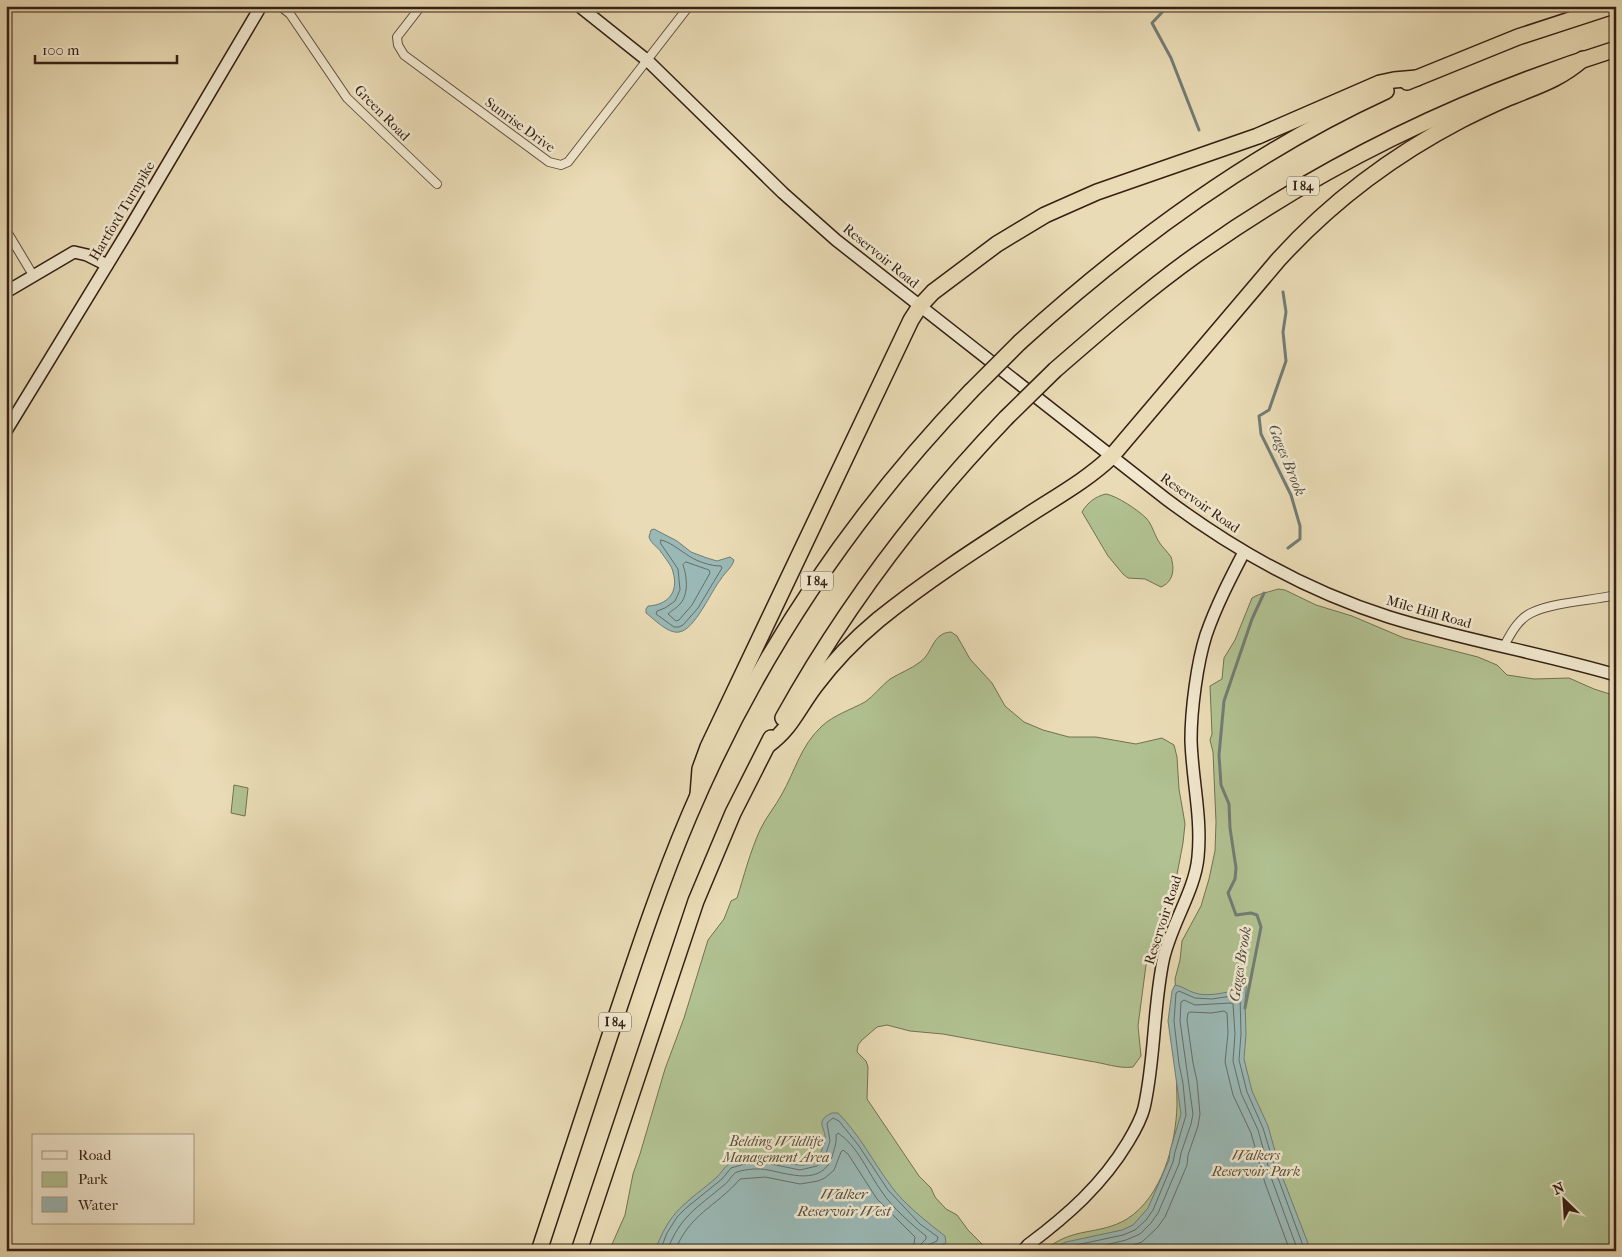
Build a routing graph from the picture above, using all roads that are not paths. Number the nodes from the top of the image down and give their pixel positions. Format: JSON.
{"nodes":[{"id":1,"x":261,"y":6,"type":"edge"},
{"id":2,"x":280,"y":6,"type":"edge"},
{"id":3,"x":421,"y":6,"type":"edge"},
{"id":4,"x":579,"y":6,"type":"edge"},
{"id":5,"x":689,"y":6,"type":"edge"},
{"id":6,"x":1613,"y":6,"type":"edge"},
{"id":7,"x":1616,"y":49,"type":"edge"},
{"id":8,"x":1583,"y":59,"type":"junction"},
{"id":9,"x":648,"y":61,"type":"junction"},
{"id":10,"x":1417,"y":78,"type":"junction"},
{"id":11,"x":437,"y":184,"type":"dead end"},
{"id":12,"x":6,"y":230,"type":"edge"},
{"id":13,"x":107,"y":265,"type":"junction"},
{"id":14,"x":33,"y":274,"type":"junction"},
{"id":15,"x":6,"y":292,"type":"edge"},
{"id":16,"x":920,"y":306,"type":"junction"},
{"id":17,"x":6,"y":431,"type":"edge"},
{"id":18,"x":1112,"y":457,"type":"junction"},
{"id":19,"x":1244,"y":552,"type":"junction"},
{"id":20,"x":1616,"y":595,"type":"edge"},
{"id":21,"x":1504,"y":646,"type":"junction"},
{"id":22,"x":1616,"y":675,"type":"edge"},
{"id":23,"x":768,"y":745,"type":"junction"},
{"id":24,"x":698,"y":795,"type":"junction"},
{"id":25,"x":539,"y":1251,"type":"edge"},
{"id":26,"x":579,"y":1251,"type":"edge"},
{"id":27,"x":1023,"y":1251,"type":"edge"}],
"edges":[{"from":1,"to":13,"type":"main road","name":"Hartford Turnpike"},
{"from":2,"to":11,"type":"street","name":"Green Road"},
{"from":3,"to":9,"type":"street","name":"Sunrise Drive"},
{"from":4,"to":9,"type":"main road","name":"Reservoir Road"},
{"from":5,"to":9,"type":"street"},
{"from":6,"to":10,"type":"highway","number":"I 84"},
{"from":7,"to":8,"type":"highway","number":"I 84"},
{"from":8,"to":18,"type":"highway"},
{"from":8,"to":23,"type":"highway","number":"I 84","bridge":true},
{"from":9,"to":16,"type":"main road","name":"Reservoir Road"},
{"from":10,"to":16,"type":"highway"},
{"from":10,"to":24,"type":"highway","number":"I 84","bridge":true},
{"from":12,"to":14,"type":"street"},
{"from":13,"to":14,"type":"main road"},
{"from":13,"to":17,"type":"main road","name":"Hartford Turnpike"},
{"from":14,"to":15,"type":"main road"},
{"from":16,"to":18,"type":"main road","name":"Reservoir Road"},
{"from":16,"to":24,"type":"highway"},
{"from":18,"to":19,"type":"main road","name":"Reservoir Road"},
{"from":18,"to":23,"type":"highway"},
{"from":19,"to":21,"type":"main road","name":"Mile Hill Road"},
{"from":19,"to":27,"type":"main road","name":"Reservoir Road"},
{"from":20,"to":21,"type":"street"},
{"from":21,"to":22,"type":"main road","name":"Mile Hill Road"},
{"from":23,"to":26,"type":"highway","number":"I 84"},
{"from":24,"to":25,"type":"highway","number":"I 84"}]}
